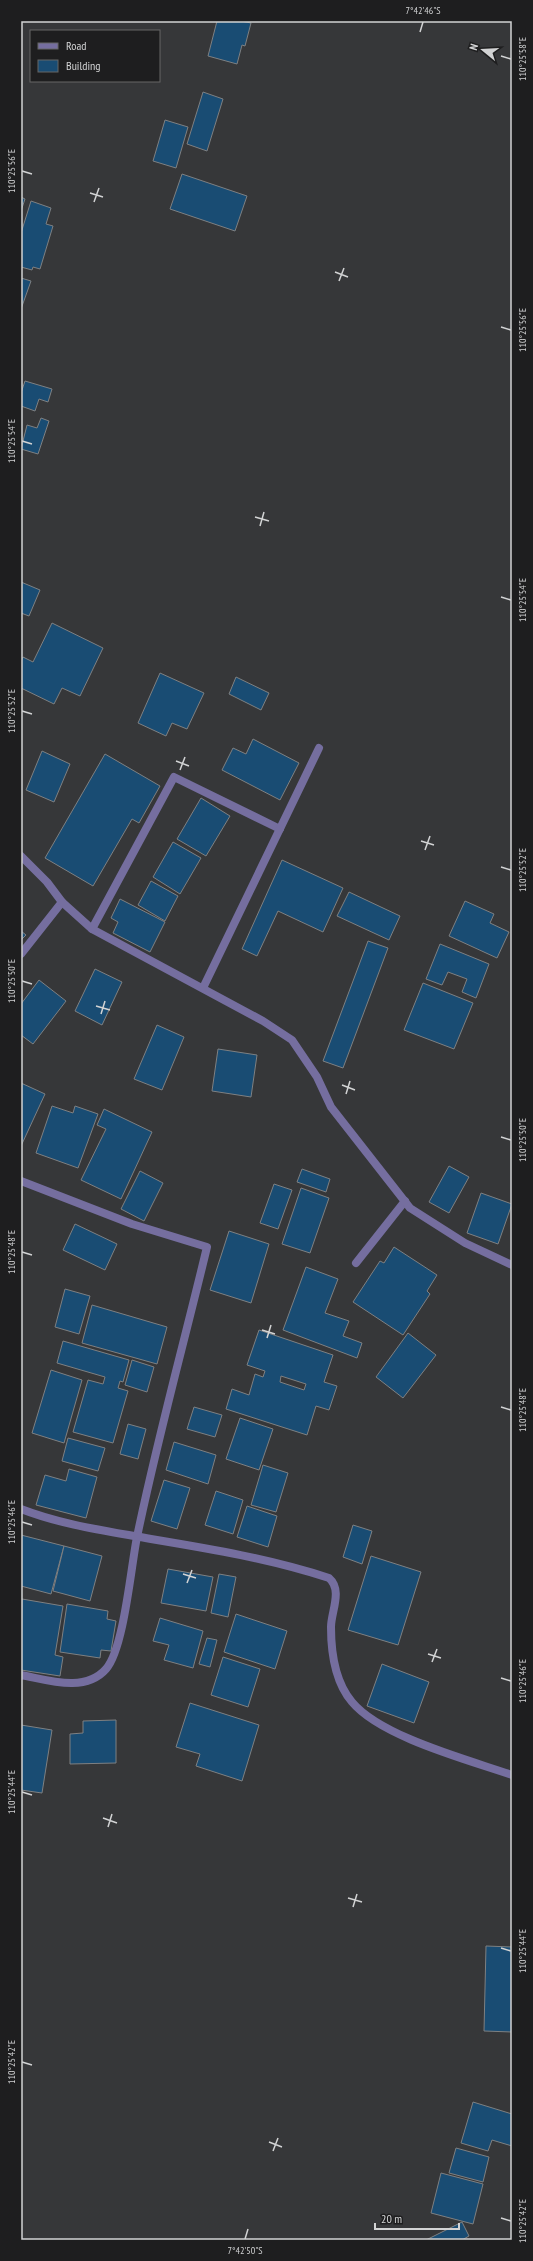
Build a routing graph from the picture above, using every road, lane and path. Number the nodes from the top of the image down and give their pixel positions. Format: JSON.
{"nodes":[{"id":1,"x":319,"y":748,"type":"dead end"},
{"id":2,"x":280,"y":829,"type":"junction"},
{"id":3,"x":21,"y":856,"type":"edge"},
{"id":4,"x":62,"y":902,"type":"junction"},
{"id":5,"x":92,"y":928,"type":"junction"},
{"id":6,"x":21,"y":954,"type":"edge"},
{"id":7,"x":203,"y":988,"type":"junction"},
{"id":8,"x":21,"y":1181,"type":"edge"},
{"id":9,"x":405,"y":1201,"type":"junction"},
{"id":10,"x":356,"y":1263,"type":"dead end"},
{"id":11,"x":512,"y":1265,"type":"edge"},
{"id":12,"x":21,"y":1509,"type":"edge"},
{"id":13,"x":137,"y":1537,"type":"junction"},
{"id":14,"x":21,"y":1675,"type":"edge"},
{"id":15,"x":512,"y":1775,"type":"edge"}],
"edges":[{"from":1,"to":2,"type":"street"},
{"from":2,"to":5,"type":"street"},
{"from":2,"to":7,"type":"street"},
{"from":3,"to":4,"type":"street"},
{"from":4,"to":5,"type":"street"},
{"from":4,"to":6,"type":"street"},
{"from":5,"to":7,"type":"street"},
{"from":7,"to":9,"type":"street"},
{"from":8,"to":13,"type":"street"},
{"from":9,"to":10,"type":"street"},
{"from":9,"to":11,"type":"street"},
{"from":12,"to":13,"type":"street"},
{"from":13,"to":14,"type":"street"},
{"from":13,"to":15,"type":"street"}]}
